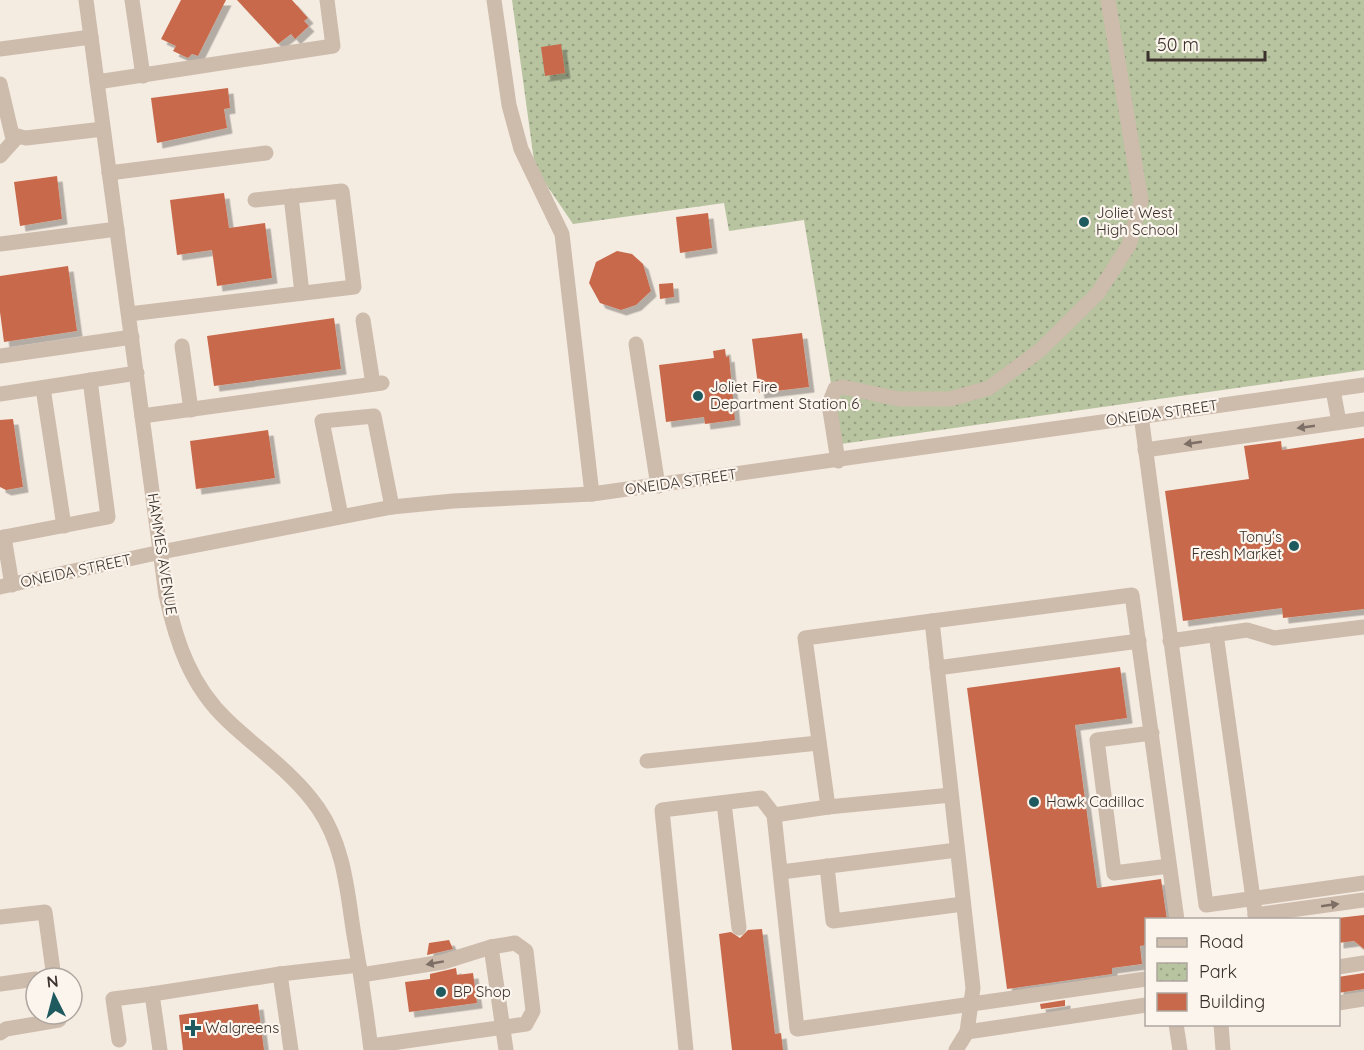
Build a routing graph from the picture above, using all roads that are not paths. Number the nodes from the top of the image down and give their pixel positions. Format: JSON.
{"nodes":[{"id":1,"x":86,"y":0,"type":"edge"},
{"id":2,"x":132,"y":0,"type":"edge"},
{"id":3,"x":327,"y":0,"type":"edge"},
{"id":4,"x":494,"y":0,"type":"edge"},
{"id":5,"x":1108,"y":0,"type":"edge"},
{"id":6,"x":91,"y":37,"type":"junction"},
{"id":7,"x":0,"y":49,"type":"edge"},
{"id":8,"x":143,"y":76,"type":"junction"},
{"id":9,"x":97,"y":82,"type":"junction"},
{"id":10,"x":0,"y":84,"type":"edge"},
{"id":11,"x":104,"y":129,"type":"junction"},
{"id":12,"x":18,"y":136,"type":"junction"},
{"id":13,"x":266,"y":153,"type":"dead end"},
{"id":14,"x":0,"y":156,"type":"edge"},
{"id":15,"x":110,"y":173,"type":"junction"},
{"id":16,"x":291,"y":196,"type":"junction"},
{"id":17,"x":255,"y":200,"type":"dead end"},
{"id":18,"x":117,"y":229,"type":"junction"},
{"id":19,"x":0,"y":244,"type":"edge"},
{"id":20,"x":302,"y":293,"type":"junction"},
{"id":21,"x":129,"y":314,"type":"junction"},
{"id":22,"x":363,"y":320,"type":"dead end"},
{"id":23,"x":132,"y":337,"type":"junction"},
{"id":24,"x":636,"y":344,"type":"dead end"},
{"id":25,"x":182,"y":346,"type":"dead end"},
{"id":26,"x":0,"y":356,"type":"edge"},
{"id":27,"x":136,"y":373,"type":"junction"},
{"id":28,"x":90,"y":380,"type":"junction"},
{"id":29,"x":1364,"y":385,"type":"edge"},
{"id":30,"x":43,"y":388,"type":"junction"},
{"id":31,"x":1334,"y":390,"type":"junction"},
{"id":32,"x":0,"y":394,"type":"edge"},
{"id":33,"x":191,"y":410,"type":"junction"},
{"id":34,"x":1141,"y":415,"type":"junction"},
{"id":35,"x":142,"y":416,"type":"junction"},
{"id":36,"x":1364,"y":419,"type":"edge"},
{"id":37,"x":1339,"y":422,"type":"junction"},
{"id":38,"x":1145,"y":450,"type":"junction"},
{"id":39,"x":838,"y":460,"type":"junction"},
{"id":40,"x":658,"y":486,"type":"junction"},
{"id":41,"x":592,"y":494,"type":"junction"},
{"id":42,"x":392,"y":507,"type":"junction"},
{"id":43,"x":341,"y":516,"type":"junction"},
{"id":44,"x":64,"y":526,"type":"junction"},
{"id":45,"x":2,"y":538,"type":"edge"},
{"id":46,"x":161,"y":552,"type":"junction"},
{"id":47,"x":6,"y":586,"type":"edge"},
{"id":48,"x":932,"y":621,"type":"junction"},
{"id":49,"x":1364,"y":627,"type":"edge"},
{"id":50,"x":1216,"y":634,"type":"junction"},
{"id":51,"x":1170,"y":640,"type":"junction"},
{"id":52,"x":1139,"y":641,"type":"junction"},
{"id":53,"x":937,"y":668,"type":"junction"},
{"id":54,"x":1152,"y":733,"type":"junction"},
{"id":55,"x":818,"y":742,"type":"junction"},
{"id":56,"x":647,"y":761,"type":"dead end"},
{"id":57,"x":951,"y":795,"type":"junction"},
{"id":58,"x":724,"y":803,"type":"junction"},
{"id":59,"x":828,"y":807,"type":"junction"},
{"id":60,"x":774,"y":815,"type":"junction"},
{"id":61,"x":957,"y":850,"type":"junction"},
{"id":62,"x":826,"y":866,"type":"junction"},
{"id":63,"x":1170,"y":866,"type":"junction"},
{"id":64,"x":781,"y":872,"type":"junction"},
{"id":65,"x":1364,"y":883,"type":"edge"},
{"id":66,"x":1253,"y":898,"type":"junction"},
{"id":67,"x":1364,"y":900,"type":"edge"},
{"id":68,"x":963,"y":904,"type":"junction"},
{"id":69,"x":0,"y":917,"type":"edge"},
{"id":70,"x":1256,"y":917,"type":"edge"},
{"id":71,"x":1177,"y":918,"type":"edge"},
{"id":72,"x":739,"y":928,"type":"dead end"},
{"id":73,"x":491,"y":946,"type":"junction"},
{"id":74,"x":1364,"y":963,"type":"edge"},
{"id":75,"x":49,"y":966,"type":"edge"},
{"id":76,"x":1340,"y":967,"type":"edge"},
{"id":77,"x":360,"y":970,"type":"junction"},
{"id":78,"x":280,"y":974,"type":"junction"},
{"id":79,"x":1145,"y":979,"type":"edge"},
{"id":80,"x":24,"y":981,"type":"edge"},
{"id":81,"x":0,"y":984,"type":"edge"},
{"id":82,"x":152,"y":994,"type":"junction"},
{"id":83,"x":1364,"y":999,"type":"edge"},
{"id":84,"x":1340,"y":1003,"type":"edge"},
{"id":85,"x":970,"y":1004,"type":"junction"},
{"id":86,"x":1145,"y":1005,"type":"edge"},
{"id":87,"x":24,"y":1026,"type":"edge"},
{"id":88,"x":1176,"y":1026,"type":"edge"},
{"id":89,"x":1221,"y":1026,"type":"edge"},
{"id":90,"x":503,"y":1029,"type":"junction"},
{"id":91,"x":967,"y":1032,"type":"junction"},
{"id":92,"x":0,"y":1033,"type":"edge"},
{"id":93,"x":119,"y":1040,"type":"dead end"},
{"id":94,"x":413,"y":1045,"type":"edge"},
{"id":95,"x":371,"y":1048,"type":"edge"},
{"id":96,"x":160,"y":1050,"type":"edge"},
{"id":97,"x":291,"y":1050,"type":"edge"},
{"id":98,"x":506,"y":1050,"type":"edge"},
{"id":99,"x":686,"y":1050,"type":"edge"},
{"id":100,"x":956,"y":1050,"type":"edge"},
{"id":101,"x":1180,"y":1050,"type":"edge"},
{"id":102,"x":1223,"y":1050,"type":"edge"}],
"edges":[{"from":1,"to":6,"type":"street","name":"HAMMES AVENUE"},
{"from":2,"to":8,"type":"street"},
{"from":3,"to":8,"type":"street"},
{"from":4,"to":41,"type":"street"},
{"from":5,"to":39,"type":"street"},
{"from":6,"to":7,"type":"street"},
{"from":6,"to":9,"type":"street","name":"HAMMES AVENUE"},
{"from":8,"to":9,"type":"street"},
{"from":9,"to":11,"type":"street","name":"HAMMES AVENUE"},
{"from":10,"to":12,"type":"street"},
{"from":11,"to":12,"type":"street"},
{"from":11,"to":15,"type":"street","name":"HAMMES AVENUE"},
{"from":12,"to":14,"type":"street"},
{"from":13,"to":15,"type":"street"},
{"from":15,"to":18,"type":"street","name":"HAMMES AVENUE"},
{"from":16,"to":17,"type":"street"},
{"from":16,"to":20,"type":"street"},
{"from":16,"to":20,"type":"street"},
{"from":18,"to":19,"type":"street"},
{"from":18,"to":21,"type":"street","name":"HAMMES AVENUE"},
{"from":20,"to":21,"type":"street"},
{"from":21,"to":23,"type":"street","name":"HAMMES AVENUE"},
{"from":22,"to":33,"type":"street"},
{"from":23,"to":26,"type":"street"},
{"from":23,"to":27,"type":"street","name":"HAMMES AVENUE"},
{"from":24,"to":40,"type":"street"},
{"from":25,"to":33,"type":"street"},
{"from":27,"to":28,"type":"street"},
{"from":27,"to":35,"type":"street","name":"HAMMES AVENUE"},
{"from":28,"to":30,"type":"street"},
{"from":28,"to":44,"type":"street"},
{"from":29,"to":31,"type":"street","name":"ONEIDA STREET"},
{"from":30,"to":32,"type":"street"},
{"from":30,"to":44,"type":"street"},
{"from":31,"to":34,"type":"street","name":"ONEIDA STREET"},
{"from":31,"to":37,"type":"street"},
{"from":33,"to":35,"type":"street"},
{"from":34,"to":38,"type":"street"},
{"from":34,"to":39,"type":"street","name":"ONEIDA STREET"},
{"from":35,"to":46,"type":"street","name":"HAMMES AVENUE"},
{"from":36,"to":37,"type":"street"},
{"from":37,"to":38,"type":"street","one_way":true},
{"from":38,"to":51,"type":"street"},
{"from":39,"to":40,"type":"street","name":"ONEIDA STREET"},
{"from":40,"to":41,"type":"street","name":"ONEIDA STREET"},
{"from":41,"to":42,"type":"street","name":"ONEIDA STREET"},
{"from":42,"to":43,"type":"street","name":"ONEIDA STREET"},
{"from":42,"to":43,"type":"street"},
{"from":43,"to":46,"type":"street","name":"ONEIDA STREET"},
{"from":44,"to":45,"type":"street"},
{"from":45,"to":47,"type":"street"},
{"from":46,"to":47,"type":"street","name":"ONEIDA STREET"},
{"from":46,"to":77,"type":"street","name":"HAMMES AVENUE"},
{"from":48,"to":52,"type":"street"},
{"from":48,"to":53,"type":"street"},
{"from":48,"to":55,"type":"street"},
{"from":49,"to":50,"type":"street"},
{"from":50,"to":51,"type":"street"},
{"from":50,"to":66,"type":"street"},
{"from":51,"to":66,"type":"street"},
{"from":52,"to":53,"type":"street"},
{"from":52,"to":54,"type":"street"},
{"from":53,"to":57,"type":"street"},
{"from":54,"to":63,"type":"street"},
{"from":54,"to":63,"type":"street"},
{"from":55,"to":56,"type":"street"},
{"from":55,"to":59,"type":"street"},
{"from":57,"to":59,"type":"street"},
{"from":57,"to":61,"type":"street"},
{"from":58,"to":60,"type":"street"},
{"from":58,"to":72,"type":"street"},
{"from":58,"to":99,"type":"street"},
{"from":59,"to":60,"type":"street"},
{"from":60,"to":64,"type":"street"},
{"from":61,"to":62,"type":"street"},
{"from":61,"to":68,"type":"street"},
{"from":62,"to":64,"type":"street"},
{"from":62,"to":68,"type":"street"},
{"from":63,"to":71,"type":"street"},
{"from":64,"to":85,"type":"street"},
{"from":65,"to":66,"type":"street"},
{"from":66,"to":70,"type":"street"},
{"from":70,"to":67,"type":"street","one_way":true},
{"from":68,"to":85,"type":"street"},
{"from":69,"to":75,"type":"street"},
{"from":73,"to":77,"type":"street","one_way":true},
{"from":73,"to":90,"type":"street"},
{"from":73,"to":90,"type":"street"},
{"from":74,"to":76,"type":"street"},
{"from":77,"to":78,"type":"street"},
{"from":77,"to":95,"type":"street","name":"HAMMES AVENUE"},
{"from":78,"to":82,"type":"street"},
{"from":78,"to":97,"type":"street"},
{"from":79,"to":85,"type":"street"},
{"from":80,"to":81,"type":"street"},
{"from":82,"to":93,"type":"street"},
{"from":82,"to":96,"type":"street"},
{"from":83,"to":84,"type":"street"},
{"from":85,"to":91,"type":"street"},
{"from":86,"to":91,"type":"street"},
{"from":87,"to":92,"type":"street"},
{"from":88,"to":101,"type":"street"},
{"from":89,"to":102,"type":"street"},
{"from":90,"to":94,"type":"street"},
{"from":90,"to":98,"type":"street"},
{"from":91,"to":100,"type":"street"},
{"from":94,"to":95,"type":"street"}]}
